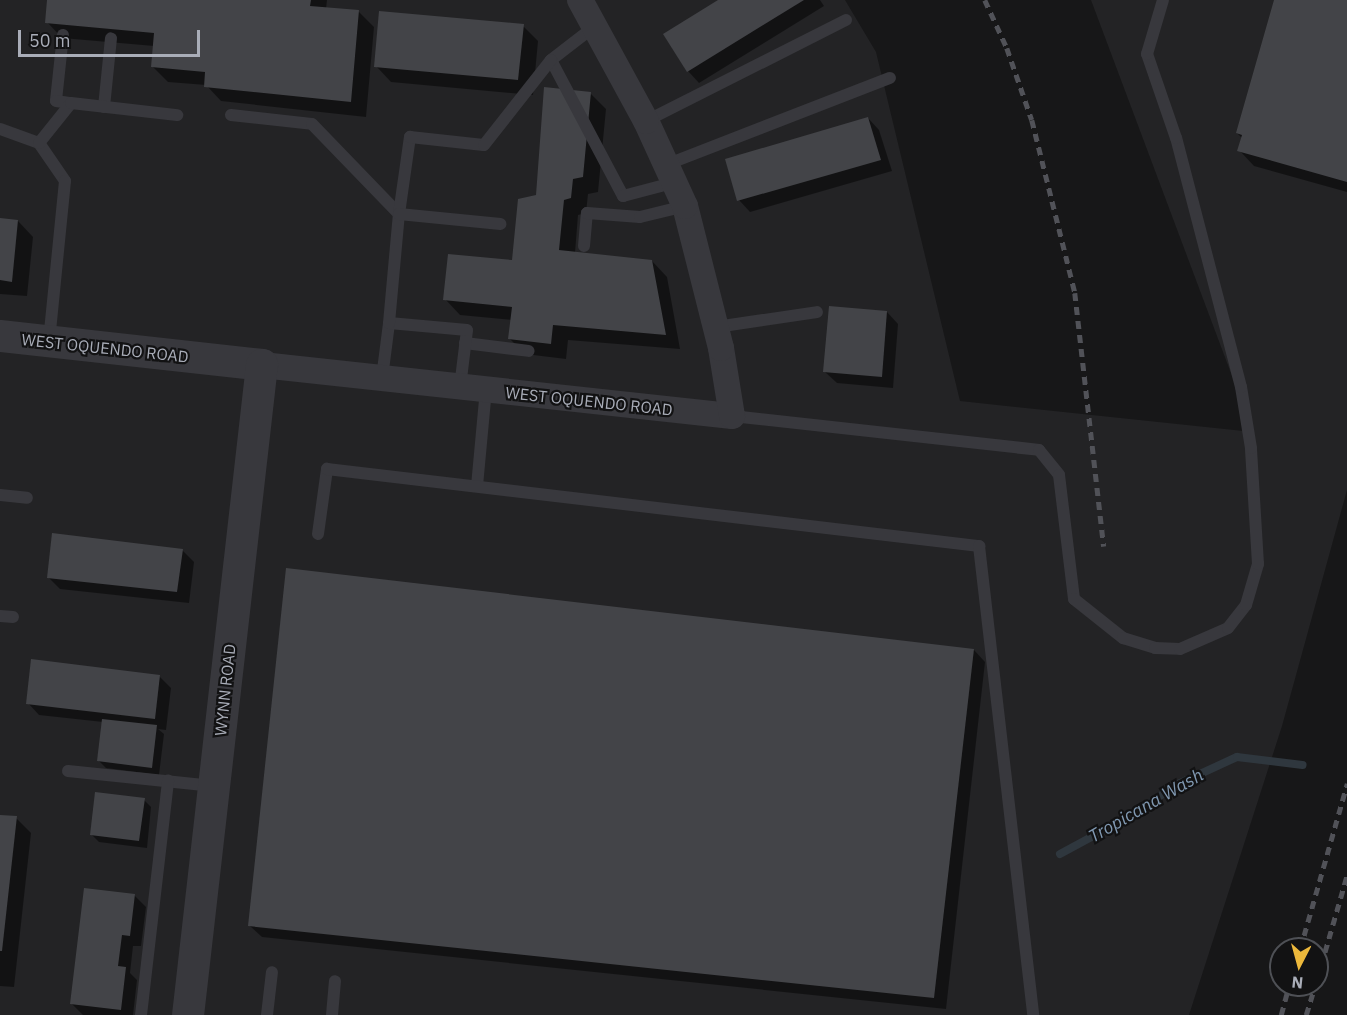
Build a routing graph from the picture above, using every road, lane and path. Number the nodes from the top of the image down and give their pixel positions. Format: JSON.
{"nodes":[{"id":1,"x":580,"y":0,"type":"edge"},
{"id":2,"x":1163,"y":0,"type":"edge"},
{"id":3,"x":846,"y":20,"type":"dead end"},
{"id":4,"x":595,"y":27,"type":"junction"},
{"id":5,"x":63,"y":35,"type":"dead end"},
{"id":6,"x":111,"y":38,"type":"dead end"},
{"id":7,"x":551,"y":60,"type":"junction"},
{"id":8,"x":890,"y":78,"type":"dead end"},
{"id":9,"x":71,"y":103,"type":"junction"},
{"id":10,"x":104,"y":107,"type":"junction"},
{"id":11,"x":231,"y":114,"type":"dead end"},
{"id":12,"x":177,"y":115,"type":"dead end"},
{"id":13,"x":646,"y":121,"type":"junction"},
{"id":14,"x":0,"y":129,"type":"edge"},
{"id":15,"x":39,"y":143,"type":"junction"},
{"id":16,"x":672,"y":173,"type":"junction"},
{"id":17,"x":685,"y":206,"type":"junction"},
{"id":18,"x":399,"y":214,"type":"junction"},
{"id":19,"x":501,"y":224,"type":"dead end"},
{"id":20,"x":584,"y":246,"type":"dead end"},
{"id":21,"x":817,"y":312,"type":"dead end"},
{"id":22,"x":389,"y":322,"type":"junction"},
{"id":23,"x":716,"y":327,"type":"junction"},
{"id":24,"x":0,"y":336,"type":"edge"},
{"id":25,"x":49,"y":341,"type":"junction"},
{"id":26,"x":465,"y":343,"type":"junction"},
{"id":27,"x":529,"y":351,"type":"dead end"},
{"id":28,"x":262,"y":365,"type":"junction"},
{"id":29,"x":382,"y":378,"type":"junction"},
{"id":30,"x":460,"y":387,"type":"junction"},
{"id":31,"x":486,"y":389,"type":"junction"},
{"id":32,"x":732,"y":417,"type":"junction"},
{"id":33,"x":477,"y":486,"type":"junction"},
{"id":34,"x":0,"y":495,"type":"edge"},
{"id":35,"x":27,"y":498,"type":"dead end"},
{"id":36,"x":318,"y":534,"type":"dead end"},
{"id":37,"x":68,"y":771,"type":"dead end"},
{"id":38,"x":168,"y":781,"type":"junction"},
{"id":39,"x":214,"y":786,"type":"junction"},
{"id":40,"x":272,"y":972,"type":"dead end"},
{"id":41,"x":335,"y":981,"type":"dead end"},
{"id":42,"x":141,"y":1015,"type":"edge"},
{"id":43,"x":188,"y":1015,"type":"edge"},
{"id":44,"x":267,"y":1015,"type":"edge"},
{"id":45,"x":332,"y":1015,"type":"edge"},
{"id":46,"x":1033,"y":1015,"type":"edge"}],
"edges":[{"from":1,"to":4,"type":"street"},
{"from":2,"to":32,"type":"lane"},
{"from":3,"to":13,"type":"lane"},
{"from":4,"to":7,"type":"lane"},
{"from":4,"to":13,"type":"street"},
{"from":5,"to":9,"type":"lane"},
{"from":6,"to":10,"type":"lane"},
{"from":7,"to":16,"type":"lane"},
{"from":7,"to":18,"type":"lane"},
{"from":8,"to":16,"type":"lane"},
{"from":9,"to":10,"type":"lane"},
{"from":9,"to":15,"type":"lane"},
{"from":10,"to":12,"type":"lane"},
{"from":11,"to":18,"type":"lane"},
{"from":13,"to":16,"type":"street"},
{"from":14,"to":15,"type":"lane"},
{"from":15,"to":25,"type":"lane"},
{"from":16,"to":17,"type":"street"},
{"from":17,"to":20,"type":"lane"},
{"from":17,"to":23,"type":"street"},
{"from":18,"to":19,"type":"lane"},
{"from":18,"to":22,"type":"lane"},
{"from":21,"to":23,"type":"lane"},
{"from":22,"to":26,"type":"lane"},
{"from":22,"to":29,"type":"lane"},
{"from":23,"to":32,"type":"street"},
{"from":24,"to":25,"type":"street","name":"WEST OQUENDO ROAD"},
{"from":25,"to":28,"type":"street","name":"WEST OQUENDO ROAD"},
{"from":26,"to":27,"type":"lane"},
{"from":26,"to":30,"type":"lane"},
{"from":28,"to":29,"type":"street","name":"WEST OQUENDO ROAD"},
{"from":28,"to":39,"type":"street","name":"WYNN ROAD"},
{"from":29,"to":30,"type":"street","name":"WEST OQUENDO ROAD"},
{"from":30,"to":31,"type":"street","name":"WEST OQUENDO ROAD"},
{"from":31,"to":32,"type":"street","name":"WEST OQUENDO ROAD"},
{"from":31,"to":33,"type":"lane"},
{"from":33,"to":36,"type":"lane"},
{"from":33,"to":46,"type":"lane"},
{"from":34,"to":35,"type":"lane"},
{"from":37,"to":38,"type":"lane"},
{"from":38,"to":39,"type":"lane"},
{"from":38,"to":42,"type":"lane"},
{"from":39,"to":43,"type":"street","name":"WYNN ROAD"},
{"from":40,"to":44,"type":"lane"},
{"from":41,"to":45,"type":"lane"}]}
